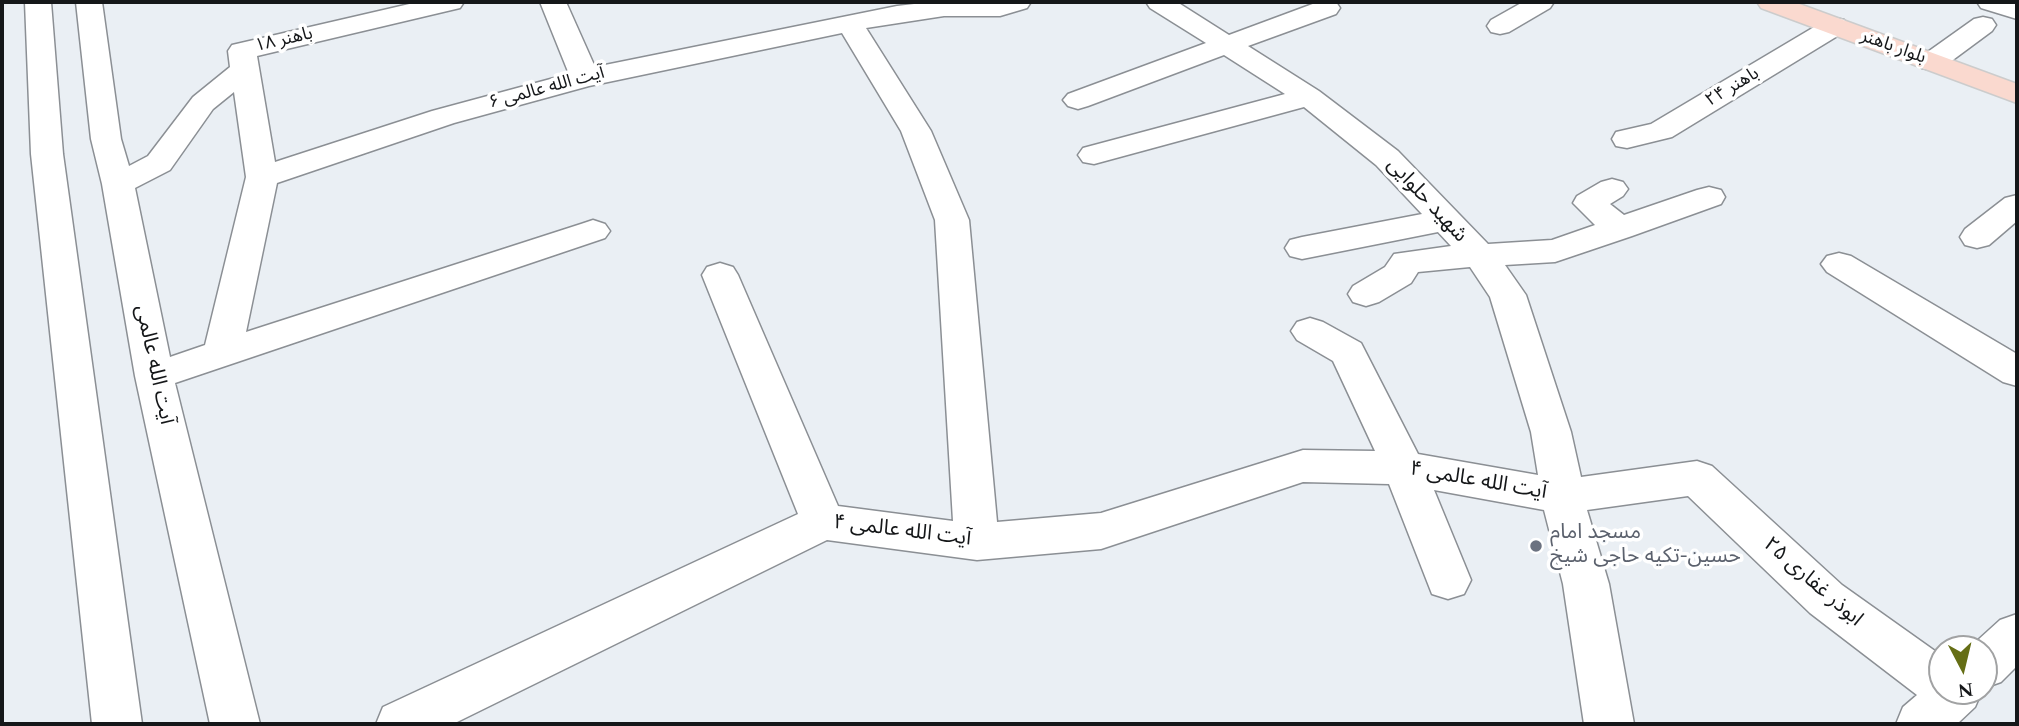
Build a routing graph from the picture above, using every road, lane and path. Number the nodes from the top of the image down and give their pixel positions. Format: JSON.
{"nodes":[{"id":1,"x":38,"y":2,"type":"edge"},
{"id":2,"x":89,"y":2,"type":"edge"},
{"id":3,"x":451,"y":2,"type":"edge"},
{"id":4,"x":553,"y":2,"type":"edge"},
{"id":5,"x":1018,"y":2,"type":"edge"},
{"id":6,"x":1159,"y":2,"type":"edge"},
{"id":7,"x":1541,"y":2,"type":"edge"},
{"id":8,"x":1769,"y":2,"type":"edge"},
{"id":9,"x":1328,"y":8,"type":"dead end"},
{"id":10,"x":2017,"y":11,"type":"edge"},
{"id":11,"x":1986,"y":14,"type":"edge"},
{"id":12,"x":850,"y":24,"type":"junction"},
{"id":13,"x":1500,"y":26,"type":"dead end"},
{"id":14,"x":1835,"y":26,"type":"junction"},
{"id":15,"x":1226,"y":43,"type":"junction"},
{"id":16,"x":1932,"y":62,"type":"junction"},
{"id":17,"x":245,"y":69,"type":"junction"},
{"id":18,"x":585,"y":78,"type":"junction"},
{"id":19,"x":2017,"y":94,"type":"edge"},
{"id":20,"x":1309,"y":97,"type":"junction"},
{"id":21,"x":1078,"y":100,"type":"dead end"},
{"id":22,"x":1627,"y":139,"type":"dead end"},
{"id":23,"x":77,"y":147,"type":"junction"},
{"id":24,"x":1094,"y":155,"type":"dead end"},
{"id":25,"x":262,"y":177,"type":"junction"},
{"id":26,"x":118,"y":184,"type":"junction"},
{"id":27,"x":1612,"y":189,"type":"dead end"},
{"id":28,"x":1709,"y":197,"type":"dead end"},
{"id":29,"x":2017,"y":205,"type":"edge"},
{"id":30,"x":1444,"y":220,"type":"junction"},
{"id":31,"x":1620,"y":229,"type":"junction"},
{"id":32,"x":593,"y":231,"type":"dead end"},
{"id":33,"x":1977,"y":237,"type":"dead end"},
{"id":34,"x":1302,"y":248,"type":"dead end"},
{"id":35,"x":1479,"y":255,"type":"junction"},
{"id":36,"x":1839,"y":264,"type":"dead end"},
{"id":37,"x":720,"y":275,"type":"dead end"},
{"id":38,"x":1366,"y":294,"type":"dead end"},
{"id":39,"x":1310,"y":331,"type":"dead end"},
{"id":40,"x":222,"y":354,"type":"junction"},
{"id":41,"x":2017,"y":372,"type":"edge"},
{"id":42,"x":154,"y":376,"type":"junction"},
{"id":43,"x":1404,"y":468,"type":"junction"},
{"id":44,"x":1563,"y":496,"type":"junction"},
{"id":45,"x":824,"y":522,"type":"junction"},
{"id":46,"x":977,"y":542,"type":"junction"},
{"id":47,"x":1448,"y":580,"type":"dead end"},
{"id":48,"x":2017,"y":635,"type":"edge"},
{"id":49,"x":1998,"y":651,"type":"edge"},
{"id":50,"x":1928,"y":675,"type":"edge"},
{"id":51,"x":411,"y":722,"type":"edge"},
{"id":52,"x":117,"y":724,"type":"edge"},
{"id":53,"x":235,"y":724,"type":"edge"},
{"id":54,"x":1609,"y":724,"type":"edge"}],
"edges":[{"from":1,"to":23,"type":"street","name":"آیت الله عالمی"},
{"from":2,"to":23,"type":"street","name":"آیت الله عالمی"},
{"from":3,"to":17,"type":"street","name":"باهنر ۱۸"},
{"from":4,"to":18,"type":"street"},
{"from":5,"to":12,"type":"street","name":"آیت الله عالمی ۶"},
{"from":6,"to":15,"type":"street","name":"شهید حلوایی"},
{"from":7,"to":13,"type":"street"},
{"from":8,"to":14,"type":"main road","name":"بلوار باهنر"},
{"from":9,"to":15,"type":"street"},
{"from":10,"to":11,"type":"street"},
{"from":11,"to":16,"type":"street"},
{"from":12,"to":18,"type":"street","name":"آیت الله عالمی ۶"},
{"from":12,"to":46,"type":"street"},
{"from":14,"to":16,"type":"main road","name":"بلوار باهنر"},
{"from":14,"to":22,"type":"street","name":"باهنر ۲۴"},
{"from":15,"to":20,"type":"street","name":"شهید حلوایی"},
{"from":15,"to":21,"type":"street"},
{"from":16,"to":19,"type":"main road","name":"بلوار باهنر"},
{"from":17,"to":25,"type":"street","name":"باهنر ۱۸"},
{"from":17,"to":26,"type":"street"},
{"from":18,"to":25,"type":"street","name":"آیت الله عالمی ۶"},
{"from":20,"to":24,"type":"street"},
{"from":20,"to":30,"type":"street","name":"شهید حلوایی"},
{"from":23,"to":26,"type":"street","name":"آیت الله عالمی"},
{"from":23,"to":52,"type":"street","name":"آیت الله عالمی"},
{"from":25,"to":40,"type":"street"},
{"from":26,"to":42,"type":"street","name":"آیت الله عالمی"},
{"from":27,"to":31,"type":"street"},
{"from":28,"to":31,"type":"street"},
{"from":29,"to":33,"type":"street"},
{"from":30,"to":34,"type":"street"},
{"from":30,"to":35,"type":"street","name":"شهید حلوایی"},
{"from":31,"to":35,"type":"street"},
{"from":32,"to":40,"type":"street"},
{"from":35,"to":38,"type":"street"},
{"from":35,"to":44,"type":"street","name":"شهید حلوایی"},
{"from":36,"to":41,"type":"street"},
{"from":37,"to":45,"type":"street"},
{"from":39,"to":43,"type":"street"},
{"from":40,"to":42,"type":"street"},
{"from":42,"to":53,"type":"street","name":"آیت الله عالمی"},
{"from":43,"to":44,"type":"street","name":"آیت الله عالمی ۴"},
{"from":43,"to":46,"type":"street","name":"آیت الله عالمی ۴"},
{"from":43,"to":47,"type":"street"},
{"from":44,"to":50,"type":"street","name":"ابوذر غفاری ۲۵"},
{"from":44,"to":54,"type":"street","name":"شهید حلوایی"},
{"from":45,"to":46,"type":"street","name":"آیت الله عالمی ۴"},
{"from":45,"to":51,"type":"street","name":"آیت الله عالمی ۴"},
{"from":48,"to":49,"type":"street"}]}
